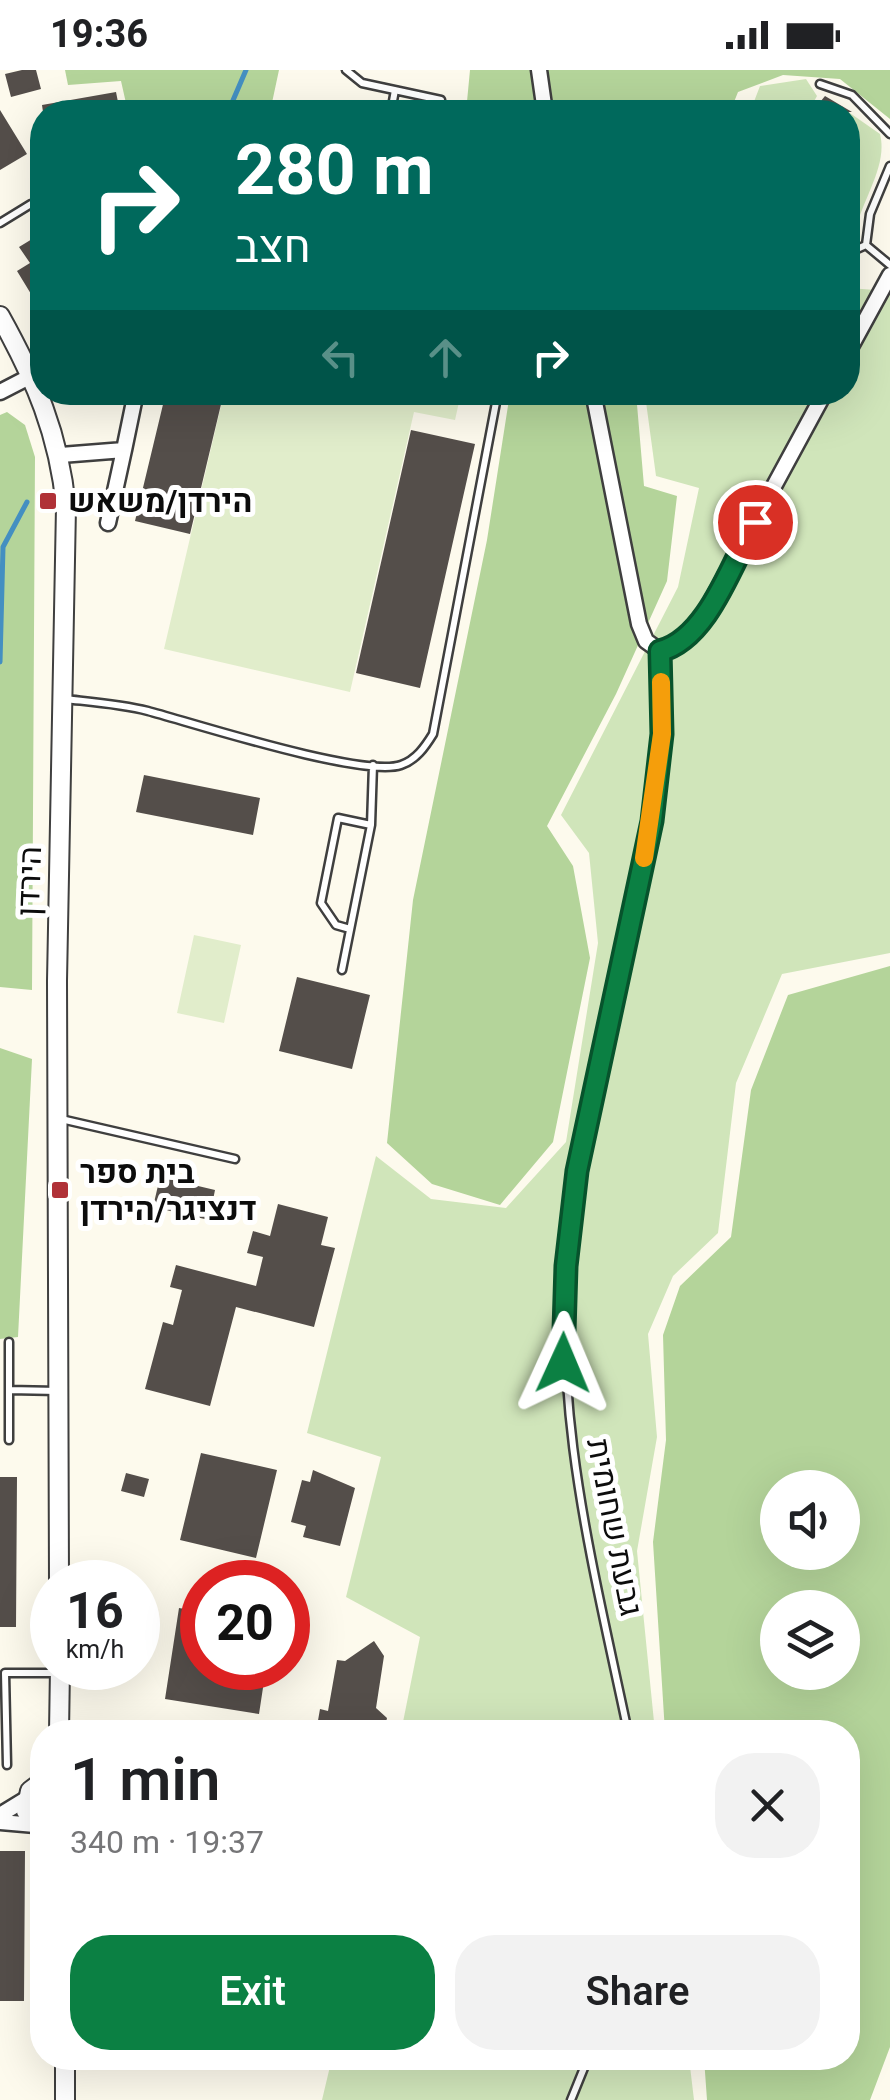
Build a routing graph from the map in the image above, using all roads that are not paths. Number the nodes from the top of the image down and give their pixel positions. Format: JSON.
{"nodes":[{"id":1,"x":346,"y":70,"type":"edge"},
{"id":2,"x":539,"y":70,"type":"edge"},
{"id":3,"x":820,"y":84,"type":"dead end"},
{"id":4,"x":395,"y":90,"type":"junction"},
{"id":5,"x":393,"y":100,"type":"edge"},
{"id":6,"x":441,"y":100,"type":"dead end"},
{"id":7,"x":543,"y":100,"type":"edge"},
{"id":8,"x":856,"y":100,"type":"edge"},
{"id":9,"x":860,"y":104,"type":"edge"},
{"id":10,"x":890,"y":134,"type":"edge"},
{"id":11,"x":890,"y":166,"type":"edge"},
{"id":12,"x":30,"y":205,"type":"edge"},
{"id":13,"x":0,"y":224,"type":"edge"},
{"id":14,"x":866,"y":245,"type":"junction"},
{"id":15,"x":860,"y":248,"type":"edge"},
{"id":16,"x":890,"y":265,"type":"edge"},
{"id":17,"x":890,"y":275,"type":"edge"},
{"id":18,"x":0,"y":316,"type":"edge"},
{"id":19,"x":860,"y":330,"type":"edge"},
{"id":20,"x":30,"y":370,"type":"edge"},
{"id":21,"x":30,"y":377,"type":"edge"},
{"id":22,"x":0,"y":392,"type":"edge"},
{"id":23,"x":44,"y":405,"type":"edge"},
{"id":24,"x":133,"y":405,"type":"edge"},
{"id":25,"x":496,"y":405,"type":"edge"},
{"id":26,"x":596,"y":405,"type":"edge"},
{"id":27,"x":819,"y":405,"type":"edge"},
{"id":28,"x":124,"y":450,"type":"junction"},
{"id":29,"x":61,"y":455,"type":"junction"},
{"id":30,"x":108,"y":523,"type":"dead end"},
{"id":31,"x":660,"y":651,"type":"junction"},
{"id":32,"x":64,"y":699,"type":"junction"},
{"id":33,"x":373,"y":765,"type":"junction"},
{"id":34,"x":371,"y":825,"type":"junction"},
{"id":35,"x":350,"y":929,"type":"junction"},
{"id":36,"x":342,"y":970,"type":"dead end"},
{"id":37,"x":57,"y":1118,"type":"junction"},
{"id":38,"x":235,"y":1159,"type":"dead end"},
{"id":39,"x":9,"y":1342,"type":"dead end"},
{"id":40,"x":9,"y":1390,"type":"junction"},
{"id":41,"x":58,"y":1391,"type":"junction"},
{"id":42,"x":9,"y":1440,"type":"dead end"},
{"id":43,"x":59,"y":1560,"type":"edge"},
{"id":44,"x":30,"y":1672,"type":"edge"},
{"id":45,"x":60,"y":1690,"type":"edge"},
{"id":46,"x":60,"y":1720,"type":"edge"},
{"id":47,"x":626,"y":1720,"type":"edge"},
{"id":48,"x":6,"y":1765,"type":"dead end"},
{"id":49,"x":30,"y":1792,"type":"edge"},
{"id":50,"x":0,"y":1819,"type":"edge"},
{"id":51,"x":30,"y":1825,"type":"edge"},
{"id":52,"x":65,"y":2070,"type":"edge"},
{"id":53,"x":583,"y":2070,"type":"edge"},
{"id":54,"x":65,"y":2100,"type":"edge"},
{"id":55,"x":571,"y":2100,"type":"edge"}],
"edges":[{"from":1,"to":4,"type":"lane"},
{"from":2,"to":7,"type":"street"},
{"from":3,"to":8,"type":"lane"},
{"from":4,"to":5,"type":"lane"},
{"from":4,"to":6,"type":"lane"},
{"from":9,"to":10,"type":"lane"},
{"from":11,"to":14,"type":"lane"},
{"from":12,"to":13,"type":"lane"},
{"from":14,"to":15,"type":"lane"},
{"from":14,"to":16,"type":"lane"},
{"from":17,"to":19,"type":"street"},
{"from":18,"to":20,"type":"street","name":"הירדן"},
{"from":21,"to":22,"type":"street"},
{"from":23,"to":29,"type":"street","name":"הירדן"},
{"from":24,"to":28,"type":"street"},
{"from":25,"to":33,"type":"lane"},
{"from":26,"to":31,"type":"street","name":"גבעת שחומית"},
{"from":27,"to":31,"type":"street"},
{"from":28,"to":29,"type":"street"},
{"from":28,"to":30,"type":"street"},
{"from":29,"to":32,"type":"street","name":"הירדן"},
{"from":31,"to":47,"type":"lane","name":"גבעת שחומית"},
{"from":32,"to":33,"type":"lane"},
{"from":32,"to":37,"type":"street","name":"הירדן"},
{"from":33,"to":34,"type":"lane"},
{"from":34,"to":35,"type":"lane"},
{"from":34,"to":35,"type":"lane"},
{"from":35,"to":36,"type":"lane"},
{"from":37,"to":38,"type":"lane"},
{"from":37,"to":41,"type":"street","name":"הירדן"},
{"from":39,"to":40,"type":"lane"},
{"from":40,"to":41,"type":"lane"},
{"from":40,"to":42,"type":"lane"},
{"from":41,"to":43,"type":"street","name":"הירדן"},
{"from":44,"to":48,"type":"lane"},
{"from":45,"to":46,"type":"street"},
{"from":49,"to":50,"type":"street"},
{"from":50,"to":51,"type":"street"},
{"from":52,"to":54,"type":"street"},
{"from":53,"to":55,"type":"lane"}]}
